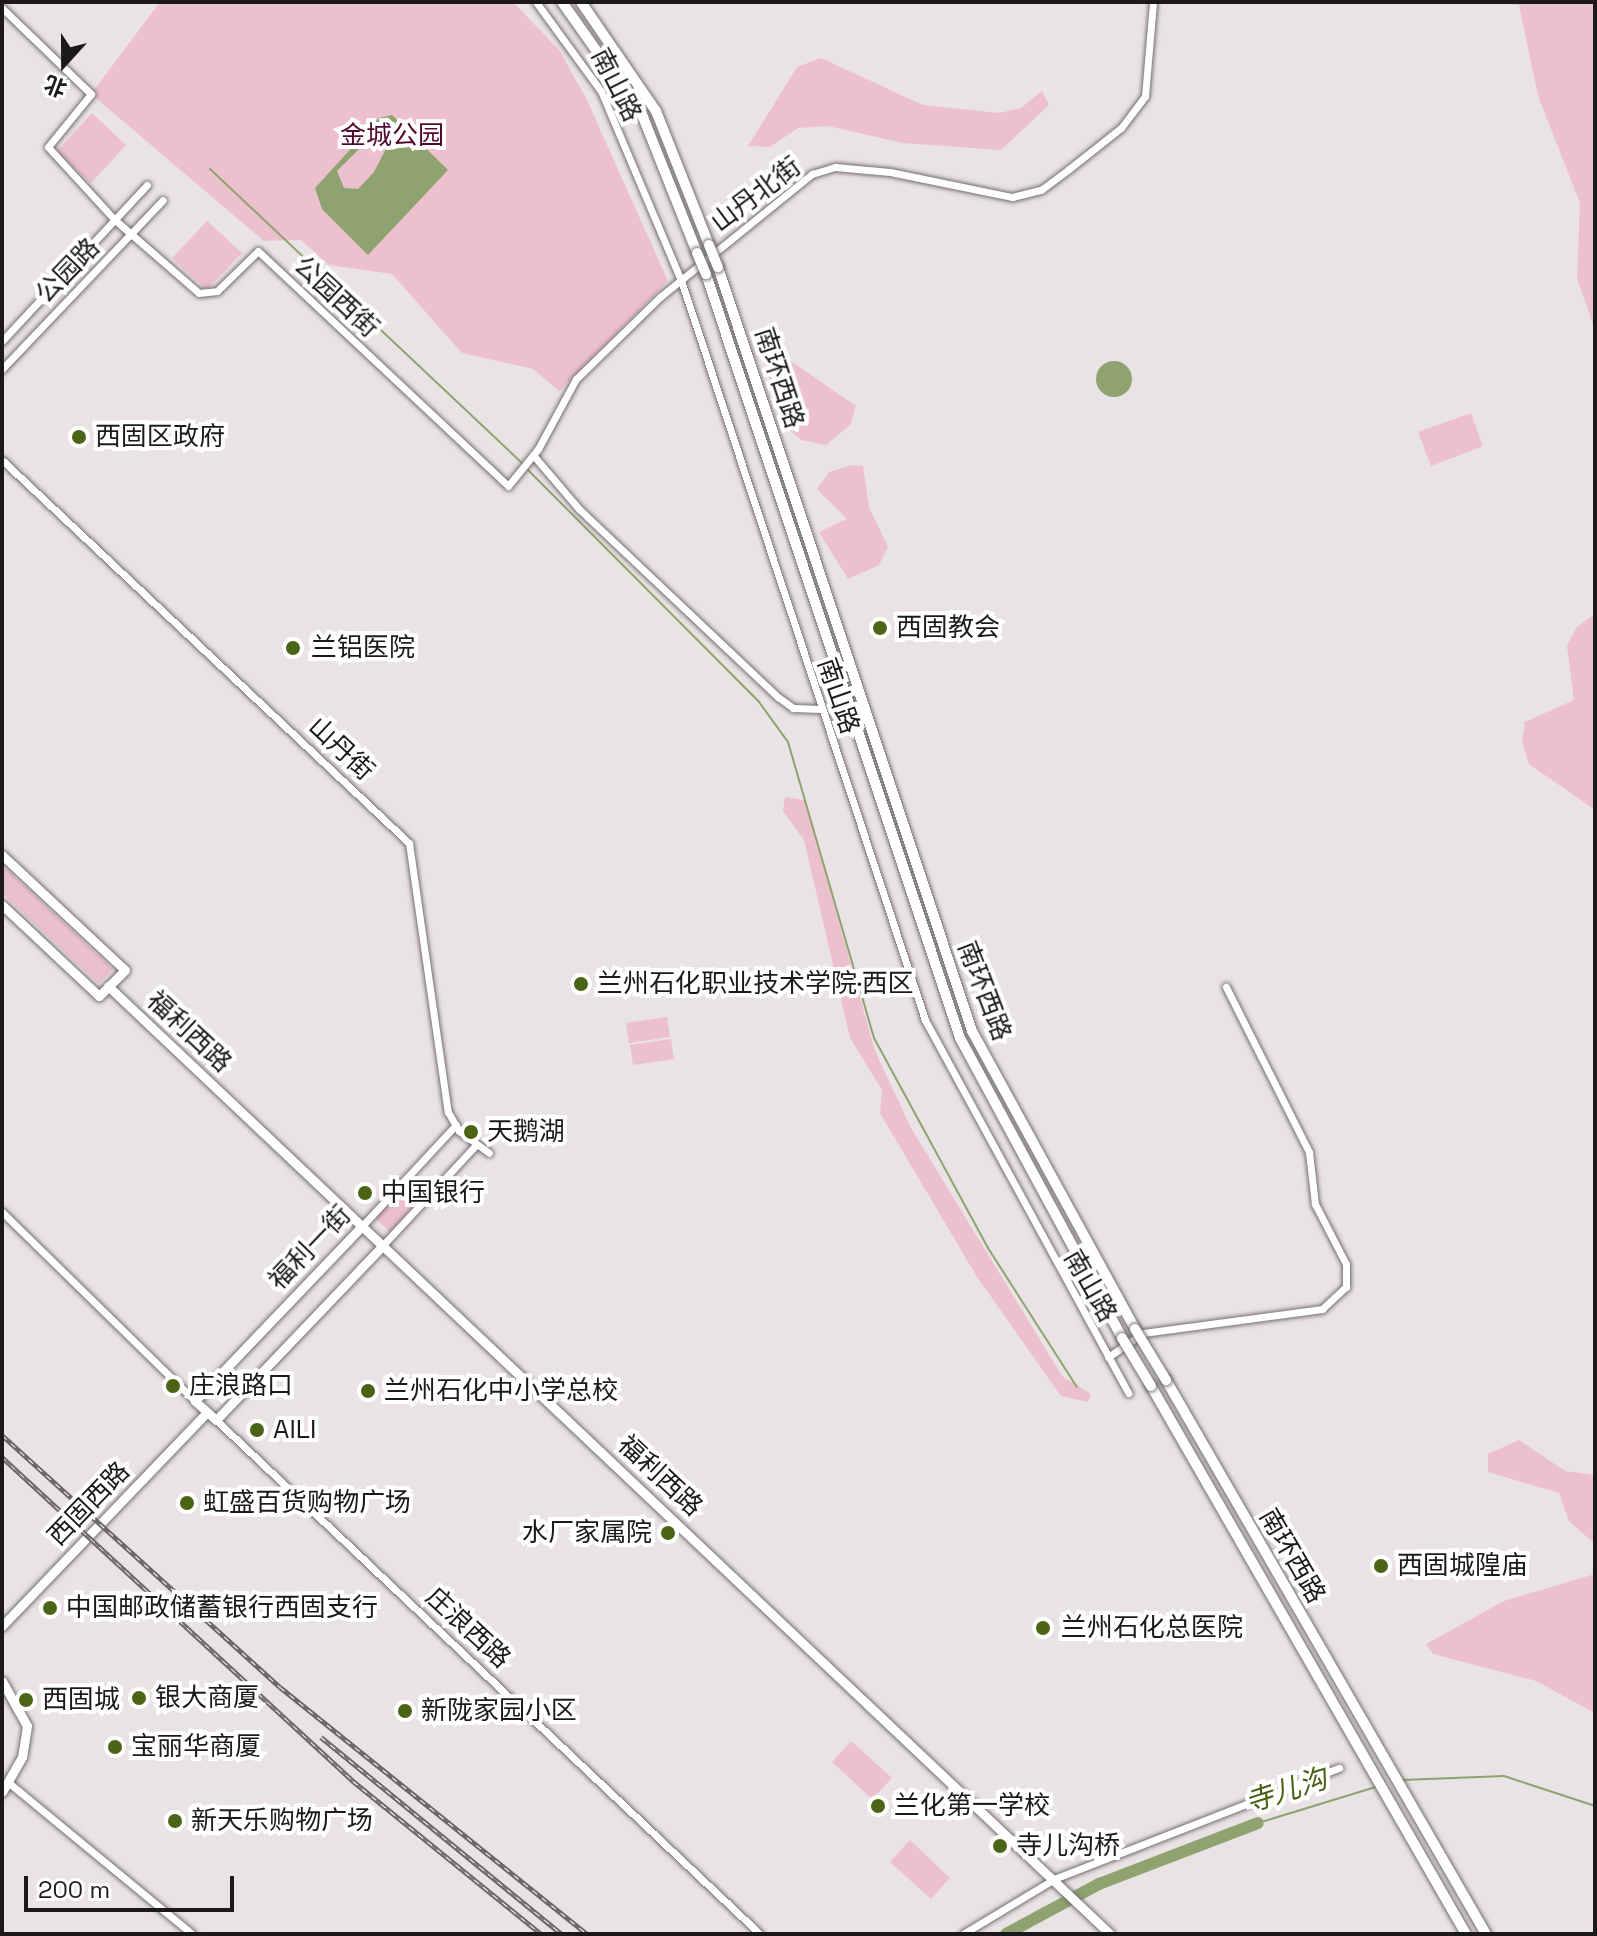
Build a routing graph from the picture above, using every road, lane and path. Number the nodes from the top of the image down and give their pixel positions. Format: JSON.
{"nodes":[{"id":1,"x":536,"y":2,"type":"edge"},
{"id":2,"x":562,"y":2,"type":"edge"},
{"id":3,"x":581,"y":2,"type":"edge"},
{"id":4,"x":1153,"y":2,"type":"edge"},
{"id":5,"x":2,"y":8,"type":"edge"},
{"id":6,"x":147,"y":185,"type":"dead end"},
{"id":7,"x":163,"y":200,"type":"dead end"},
{"id":8,"x":115,"y":220,"type":"junction"},
{"id":9,"x":130,"y":235,"type":"junction"},
{"id":10,"x":681,"y":280,"type":"junction"},
{"id":11,"x":2,"y":341,"type":"edge"},
{"id":12,"x":2,"y":369,"type":"edge"},
{"id":13,"x":533,"y":455,"type":"junction"},
{"id":14,"x":2,"y":460,"type":"edge"},
{"id":15,"x":508,"y":486,"type":"joint"},
{"id":16,"x":820,"y":709,"type":"junction"},
{"id":17,"x":2,"y":855,"type":"edge"},
{"id":18,"x":2,"y":905,"type":"edge"},
{"id":19,"x":108,"y":986,"type":"junction"},
{"id":20,"x":1226,"y":987,"type":"dead end"},
{"id":21,"x":456,"y":1125,"type":"junction"},
{"id":22,"x":475,"y":1146,"type":"junction"},
{"id":23,"x":489,"y":1153,"type":"dead end"},
{"id":24,"x":2,"y":1212,"type":"edge"},
{"id":25,"x":362,"y":1226,"type":"junction"},
{"id":26,"x":383,"y":1245,"type":"junction"},
{"id":27,"x":1110,"y":1360,"type":"junction"},
{"id":28,"x":1128,"y":1393,"type":"dead end"},
{"id":29,"x":195,"y":1401,"type":"junction"},
{"id":30,"x":207,"y":1412,"type":"junction"},
{"id":31,"x":216,"y":1420,"type":"junction"},
{"id":32,"x":2,"y":1626,"type":"edge"},
{"id":33,"x":2,"y":1681,"type":"edge"},
{"id":34,"x":1339,"y":1768,"type":"dead end"},
{"id":35,"x":9,"y":1783,"type":"junction"},
{"id":36,"x":2,"y":1792,"type":"edge"},
{"id":37,"x":1056,"y":1881,"type":"junction"},
{"id":38,"x":192,"y":1934,"type":"edge"},
{"id":39,"x":760,"y":1934,"type":"edge"},
{"id":40,"x":963,"y":1934,"type":"edge"},
{"id":41,"x":1110,"y":1934,"type":"edge"},
{"id":42,"x":1466,"y":1934,"type":"edge"},
{"id":43,"x":1486,"y":1934,"type":"edge"}],
"edges":[{"from":1,"to":10,"type":"street","name":"南山路"},
{"from":2,"to":42,"type":"highway","name":"南环西路","bridge":true},
{"from":3,"to":43,"type":"highway","name":"南环西路","bridge":true},
{"from":4,"to":10,"type":"street","name":"山丹北街"},
{"from":5,"to":8,"type":"street"},
{"from":6,"to":8,"type":"street","name":"公园路"},
{"from":7,"to":9,"type":"street","name":"公园路"},
{"from":8,"to":9,"type":"street"},
{"from":8,"to":11,"type":"street","name":"公园路"},
{"from":9,"to":12,"type":"street","name":"公园路"},
{"from":9,"to":15,"type":"street","name":"公园西街"},
{"from":10,"to":13,"type":"street","name":"山丹北街"},
{"from":10,"to":16,"type":"street","name":"南山路"},
{"from":13,"to":15,"type":"street","name":"山丹北街"},
{"from":13,"to":16,"type":"street"},
{"from":14,"to":21,"type":"street","name":"山丹街"},
{"from":16,"to":27,"type":"street","name":"南山路"},
{"from":17,"to":19,"type":"main road","name":"福利西路"},
{"from":18,"to":19,"type":"main road"},
{"from":19,"to":25,"type":"main road","name":"福利西路"},
{"from":20,"to":27,"type":"street"},
{"from":21,"to":22,"type":"street"},
{"from":21,"to":25,"type":"street","name":"福利一街"},
{"from":22,"to":23,"type":"street"},
{"from":22,"to":26,"type":"street","name":"福利一街"},
{"from":24,"to":29,"type":"street"},
{"from":25,"to":26,"type":"main road","name":"福利西路"},
{"from":25,"to":29,"type":"main road","name":"福利一街"},
{"from":26,"to":31,"type":"main road","name":"福利一街"},
{"from":26,"to":37,"type":"main road","name":"福利西路"},
{"from":27,"to":28,"type":"street","name":"南山路"},
{"from":29,"to":30,"type":"main road"},
{"from":30,"to":31,"type":"main road"},
{"from":30,"to":32,"type":"main road","name":"西固西路"},
{"from":31,"to":39,"type":"street","name":"庄浪西路"},
{"from":33,"to":35,"type":"main road"},
{"from":34,"to":37,"type":"street"},
{"from":35,"to":36,"type":"main road"},
{"from":35,"to":38,"type":"street"},
{"from":37,"to":40,"type":"street"},
{"from":37,"to":41,"type":"main road","name":"福利西路"}]}
